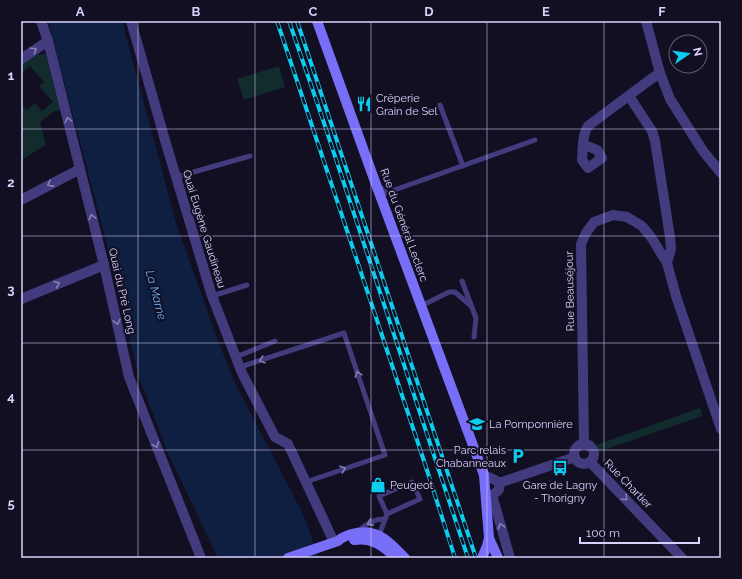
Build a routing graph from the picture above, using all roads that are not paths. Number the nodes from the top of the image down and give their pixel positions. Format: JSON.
{"nodes":[{"id":1,"x":41,"y":21,"type":"edge"},
{"id":2,"x":131,"y":21,"type":"edge"},
{"id":3,"x":317,"y":21,"type":"edge"},
{"id":4,"x":646,"y":21,"type":"edge"},
{"id":5,"x":48,"y":40,"type":"junction"},
{"id":6,"x":21,"y":59,"type":"edge"},
{"id":7,"x":660,"y":74,"type":"junction"},
{"id":8,"x":629,"y":96,"type":"junction"},
{"id":9,"x":440,"y":105,"type":"dead end"},
{"id":10,"x":535,"y":140,"type":"dead end"},
{"id":11,"x":584,"y":144,"type":"dead end"},
{"id":12,"x":250,"y":156,"type":"dead end"},
{"id":13,"x":464,"y":166,"type":"junction"},
{"id":14,"x":80,"y":169,"type":"junction"},
{"id":15,"x":720,"y":170,"type":"edge"},
{"id":16,"x":176,"y":177,"type":"junction"},
{"id":17,"x":374,"y":179,"type":"junction"},
{"id":18,"x":21,"y":200,"type":"edge"},
{"id":19,"x":667,"y":263,"type":"junction"},
{"id":20,"x":104,"y":265,"type":"junction"},
{"id":21,"x":462,"y":281,"type":"dead end"},
{"id":22,"x":247,"y":285,"type":"dead end"},
{"id":23,"x":212,"y":296,"type":"junction"},
{"id":24,"x":21,"y":299,"type":"edge"},
{"id":25,"x":421,"y":306,"type":"junction"},
{"id":26,"x":472,"y":306,"type":"junction"},
{"id":27,"x":474,"y":336,"type":"dead end"},
{"id":28,"x":275,"y":341,"type":"dead end"},
{"id":29,"x":236,"y":357,"type":"junction"},
{"id":30,"x":240,"y":367,"type":"junction"},
{"id":31,"x":721,"y":429,"type":"edge"},
{"id":32,"x":584,"y":443,"type":"junction"},
{"id":33,"x":575,"y":457,"type":"junction"},
{"id":34,"x":590,"y":462,"type":"junction"},
{"id":35,"x":306,"y":482,"type":"junction"},
{"id":36,"x":488,"y":484,"type":"junction"},
{"id":37,"x":386,"y":517,"type":"junction"},
{"id":38,"x":357,"y":533,"type":"junction"},
{"id":39,"x":378,"y":539,"type":"junction"},
{"id":40,"x":336,"y":542,"type":"junction"},
{"id":41,"x":483,"y":551,"type":"edge"},
{"id":42,"x":201,"y":558,"type":"edge"},
{"id":43,"x":288,"y":558,"type":"edge"},
{"id":44,"x":396,"y":558,"type":"edge"},
{"id":45,"x":405,"y":558,"type":"edge"},
{"id":46,"x":498,"y":558,"type":"edge"},
{"id":47,"x":510,"y":558,"type":"edge"},
{"id":48,"x":682,"y":558,"type":"edge"}],
"edges":[{"from":1,"to":5,"type":"street","name":"Quai du Pré Long"},
{"from":2,"to":16,"type":"street","name":"Quai Eugène Gaudineau"},
{"from":3,"to":17,"type":"main road","name":"Rue du Général Leclerc"},
{"from":4,"to":7,"type":"street"},
{"from":6,"to":5,"type":"street","one_way":true},
{"from":14,"to":5,"type":"street","name":"Quai du Pré Long","one_way":true},
{"from":7,"to":8,"type":"street"},
{"from":7,"to":15,"type":"street"},
{"from":8,"to":11,"type":"street"},
{"from":8,"to":19,"type":"street"},
{"from":9,"to":13,"type":"lane"},
{"from":10,"to":13,"type":"lane"},
{"from":12,"to":16,"type":"lane"},
{"from":13,"to":17,"type":"lane"},
{"from":14,"to":18,"type":"street","one_way":true},
{"from":20,"to":14,"type":"street","name":"Quai du Pré Long","one_way":true},
{"from":16,"to":23,"type":"street","name":"Quai Eugène Gaudineau"},
{"from":17,"to":25,"type":"main road","name":"Rue du Général Leclerc"},
{"from":19,"to":31,"type":"street","name":"Rue Beauséjour"},
{"from":19,"to":32,"type":"street","name":"Rue Beauséjour"},
{"from":24,"to":20,"type":"street","one_way":true},
{"from":20,"to":42,"type":"street","name":"Quai du Pré Long","one_way":true},
{"from":21,"to":26,"type":"lane"},
{"from":22,"to":23,"type":"lane"},
{"from":23,"to":29,"type":"street","name":"Quai Eugène Gaudineau"},
{"from":25,"to":26,"type":"lane"},
{"from":25,"to":36,"type":"main road","name":"Rue du Général Leclerc"},
{"from":26,"to":27,"type":"lane"},
{"from":28,"to":29,"type":"lane"},
{"from":29,"to":30,"type":"street","name":"Quai Eugène Gaudineau"},
{"from":30,"to":35,"type":"street","name":"Quai Eugène Gaudineau"},
{"from":35,"to":30,"type":"lane","one_way":true},
{"from":32,"to":33,"type":"street"},
{"from":32,"to":34,"type":"street"},
{"from":33,"to":34,"type":"street"},
{"from":33,"to":36,"type":"street"},
{"from":34,"to":48,"type":"street","name":"Rue Chartier","one_way":true},
{"from":35,"to":40,"type":"street"},
{"from":36,"to":41,"type":"main road","name":"Rue du Général Leclerc"},
{"from":47,"to":36,"type":"street","one_way":true},
{"from":37,"to":37,"type":"lane"},
{"from":37,"to":38,"type":"lane","one_way":true},
{"from":37,"to":39,"type":"lane"},
{"from":38,"to":39,"type":"main road"},
{"from":38,"to":40,"type":"main road"},
{"from":39,"to":40,"type":"main road"},
{"from":39,"to":44,"type":"main road"},
{"from":39,"to":45,"type":"main road"},
{"from":40,"to":43,"type":"main road"},
{"from":41,"to":46,"type":"main road","name":"Rue du Général Leclerc"}]}
